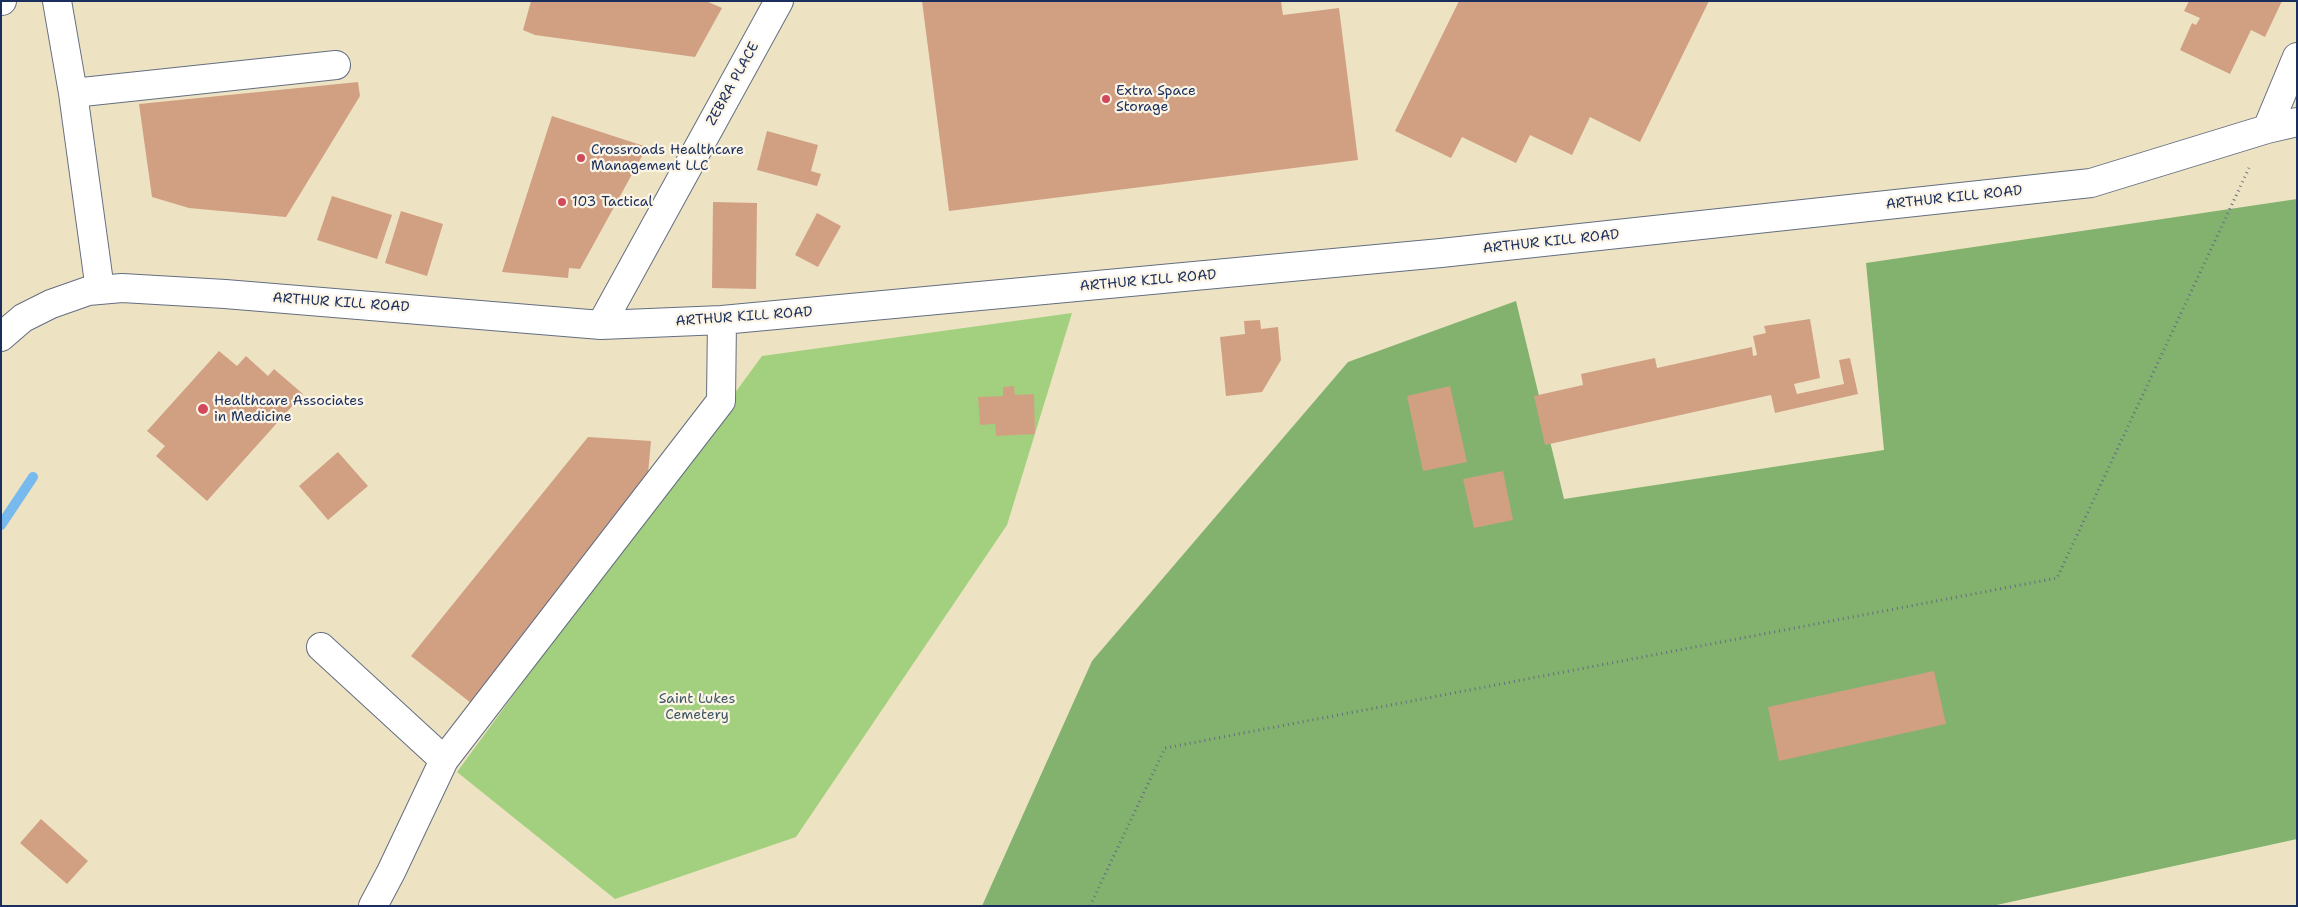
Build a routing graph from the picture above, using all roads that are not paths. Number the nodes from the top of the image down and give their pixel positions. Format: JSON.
{"nodes":[{"id":1,"x":57,"y":1,"type":"edge"},
{"id":2,"x":779,"y":1,"type":"edge"},
{"id":3,"x":2297,"y":58,"type":"edge"},
{"id":4,"x":336,"y":65,"type":"dead end"},
{"id":5,"x":73,"y":94,"type":"junction"},
{"id":6,"x":2297,"y":122,"type":"edge"},
{"id":7,"x":2267,"y":129,"type":"junction"},
{"id":8,"x":100,"y":290,"type":"junction"},
{"id":9,"x":722,"y":320,"type":"junction"},
{"id":10,"x":600,"y":325,"type":"junction"},
{"id":11,"x":1,"y":337,"type":"edge"},
{"id":12,"x":321,"y":647,"type":"dead end"},
{"id":13,"x":444,"y":760,"type":"junction"},
{"id":14,"x":373,"y":906,"type":"edge"}],
"edges":[{"from":1,"to":5,"type":"street"},
{"from":2,"to":10,"type":"street","name":"ZEBRA PLACE"},
{"from":3,"to":7,"type":"street"},
{"from":4,"to":5,"type":"street"},
{"from":5,"to":8,"type":"street"},
{"from":6,"to":7,"type":"street","name":"ARTHUR KILL ROAD"},
{"from":7,"to":9,"type":"street","name":"ARTHUR KILL ROAD"},
{"from":8,"to":10,"type":"street","name":"ARTHUR KILL ROAD"},
{"from":8,"to":11,"type":"street","name":"ARTHUR KILL ROAD"},
{"from":9,"to":10,"type":"street","name":"ARTHUR KILL ROAD"},
{"from":9,"to":13,"type":"street"},
{"from":12,"to":13,"type":"street"},
{"from":13,"to":14,"type":"street"}]}
